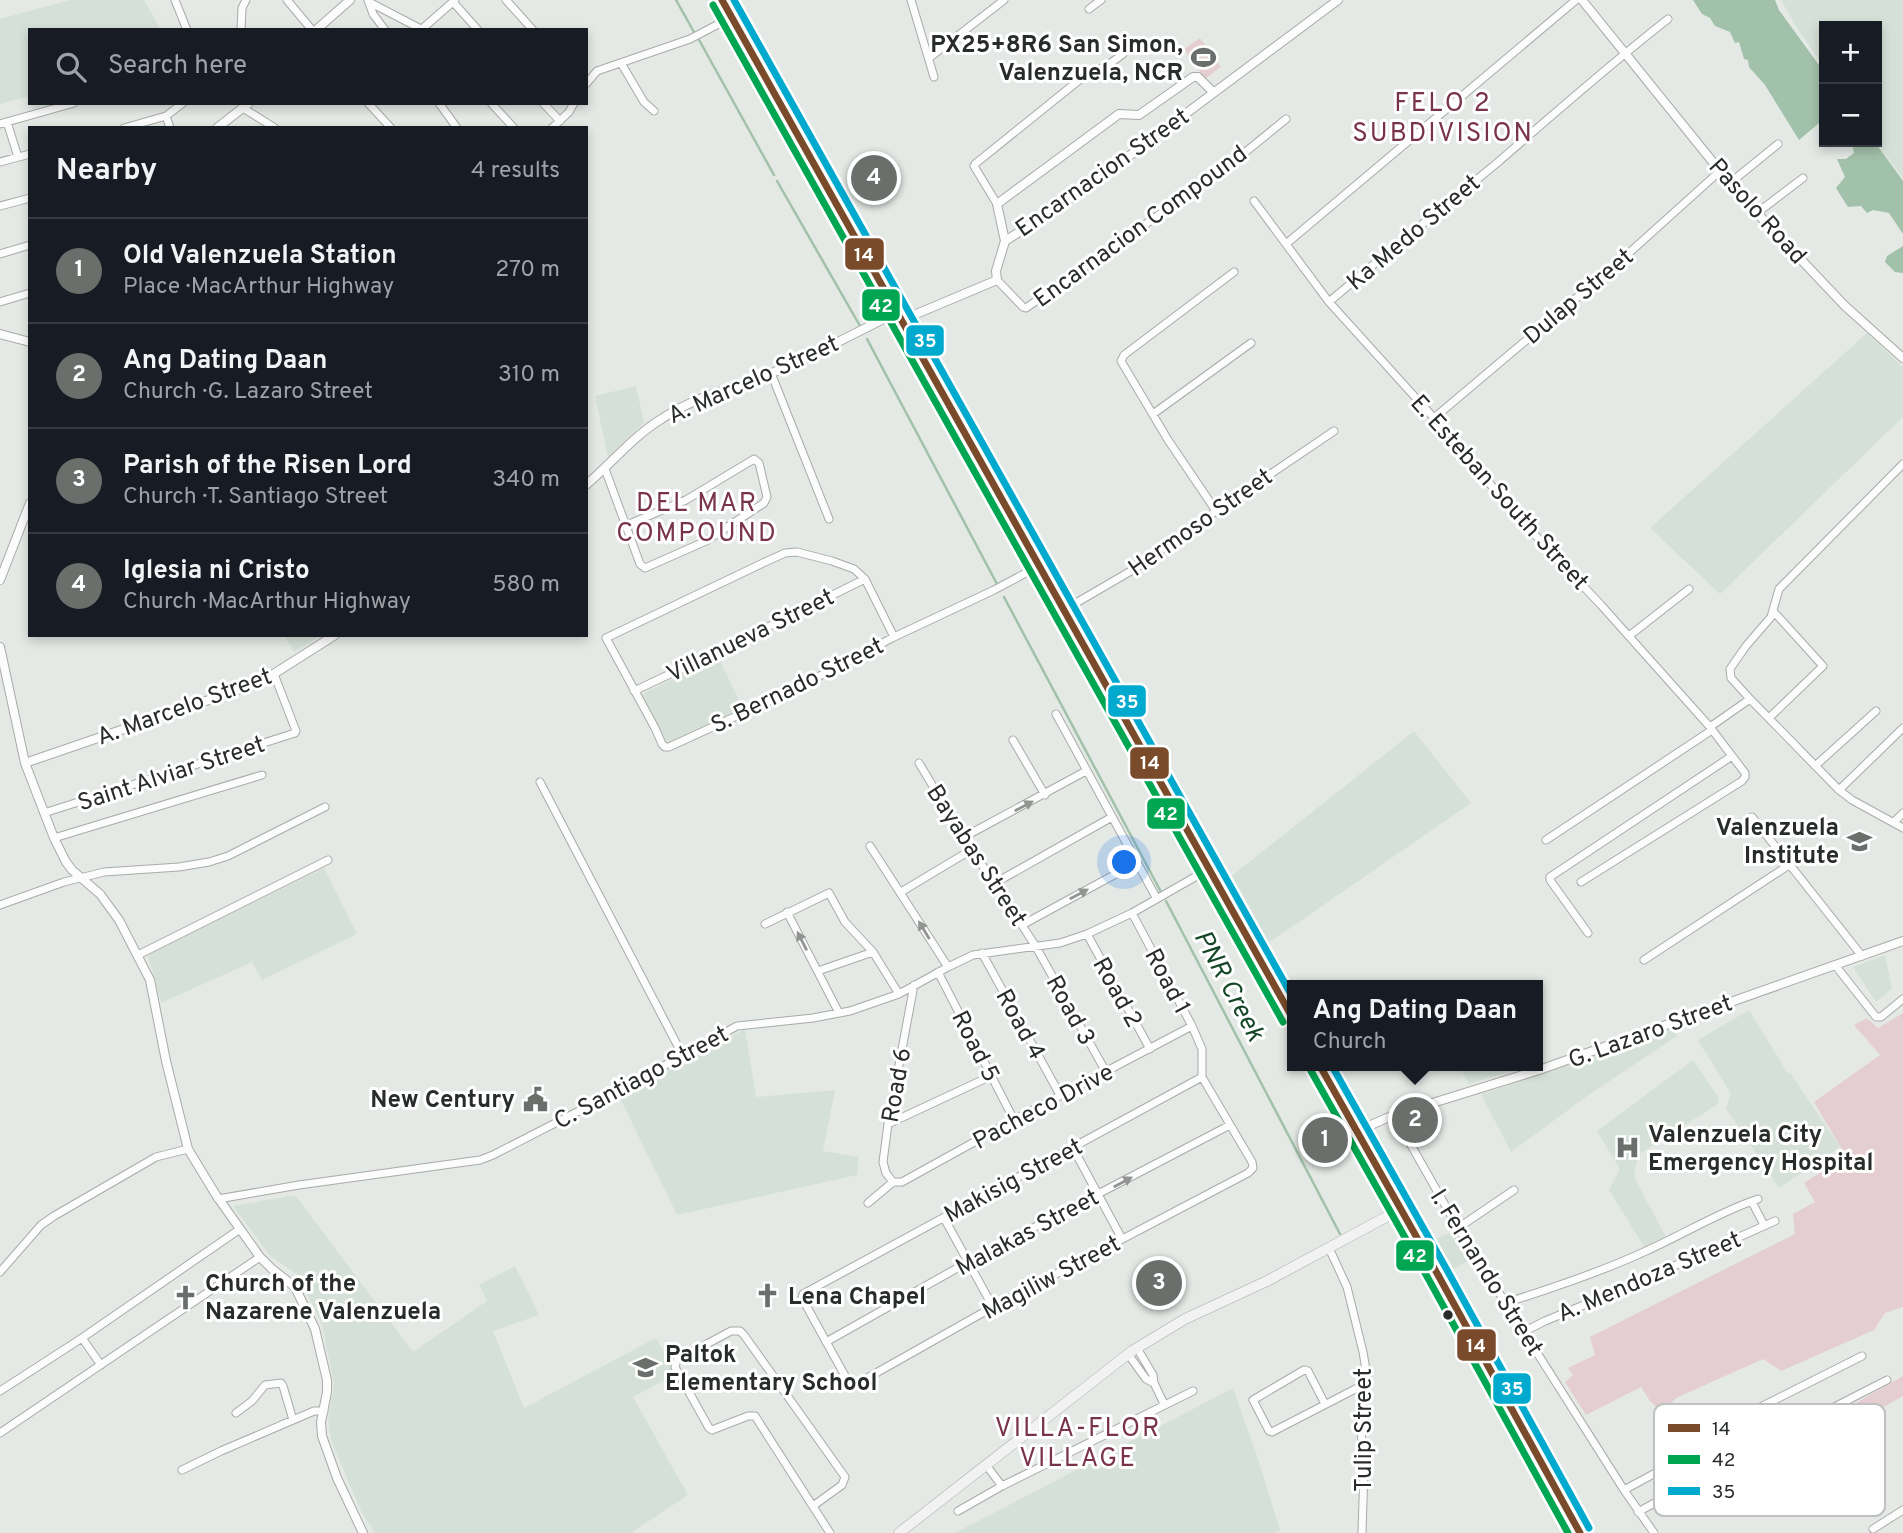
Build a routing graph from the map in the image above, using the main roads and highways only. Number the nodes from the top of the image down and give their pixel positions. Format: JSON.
{"nodes":[{"id":1,"x":722,"y":0,"type":"edge"},
{"id":2,"x":1287,"y":1006,"type":"edge"},
{"id":3,"x":1323,"y":1071,"type":"edge"},
{"id":4,"x":1401,"y":1209,"type":"junction"},
{"id":5,"x":899,"y":1533,"type":"edge"},
{"id":6,"x":1580,"y":1533,"type":"edge"}],
"edges":[{"from":1,"to":2,"type":"highway"},
{"from":3,"to":4,"type":"highway"},
{"from":4,"to":5,"type":"main road"},
{"from":4,"to":6,"type":"highway"}]}
